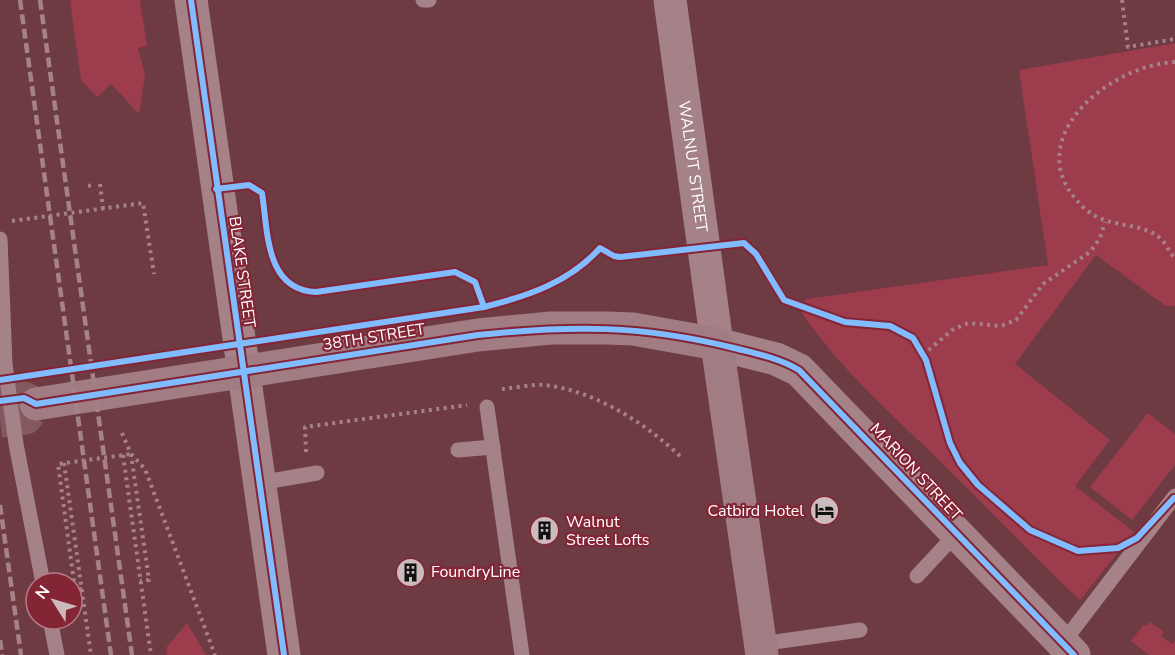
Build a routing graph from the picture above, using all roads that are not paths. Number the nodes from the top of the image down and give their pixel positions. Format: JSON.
{"nodes":[{"id":1,"x":191,"y":0,"type":"edge"},
{"id":2,"x":423,"y":0,"type":"edge"},
{"id":3,"x":429,"y":0,"type":"edge"},
{"id":4,"x":670,"y":0,"type":"edge"},
{"id":5,"x":0,"y":239,"type":"edge"},
{"id":6,"x":717,"y":344,"type":"junction"},
{"id":7,"x":36,"y":404,"type":"dead end"},
{"id":8,"x":487,"y":407,"type":"dead end"},
{"id":9,"x":492,"y":447,"type":"junction"},
{"id":10,"x":458,"y":450,"type":"dead end"},
{"id":11,"x":317,"y":472,"type":"dead end"},
{"id":12,"x":259,"y":483,"type":"junction"},
{"id":13,"x":1175,"y":496,"type":"edge"},
{"id":14,"x":956,"y":534,"type":"junction"},
{"id":15,"x":41,"y":571,"type":"edge"},
{"id":16,"x":917,"y":576,"type":"dead end"},
{"id":17,"x":860,"y":630,"type":"dead end"},
{"id":18,"x":52,"y":631,"type":"edge"},
{"id":19,"x":761,"y":649,"type":"edge"},
{"id":20,"x":1068,"y":649,"type":"edge"},
{"id":21,"x":57,"y":655,"type":"edge"},
{"id":22,"x":284,"y":655,"type":"edge"},
{"id":23,"x":522,"y":655,"type":"edge"}],
"edges":[{"from":1,"to":12,"type":"street","name":"BLAKE STREET"},
{"from":2,"to":3,"type":"lane"},
{"from":4,"to":6,"type":"street","name":"WALNUT STREET"},
{"from":5,"to":15,"type":"lane"},
{"from":6,"to":7,"type":"main road","name":"38TH STREET"},
{"from":6,"to":14,"type":"street","name":"MARION STREET"},
{"from":6,"to":19,"type":"main road","name":"WALNUT STREET"},
{"from":8,"to":9,"type":"lane"},
{"from":9,"to":10,"type":"lane"},
{"from":9,"to":23,"type":"lane"},
{"from":11,"to":12,"type":"lane"},
{"from":12,"to":22,"type":"street","name":"BLAKE STREET"},
{"from":13,"to":20,"type":"lane"},
{"from":14,"to":16,"type":"lane"},
{"from":14,"to":20,"type":"street","name":"MARION STREET"},
{"from":17,"to":19,"type":"lane"},
{"from":18,"to":21,"type":"lane"}]}
